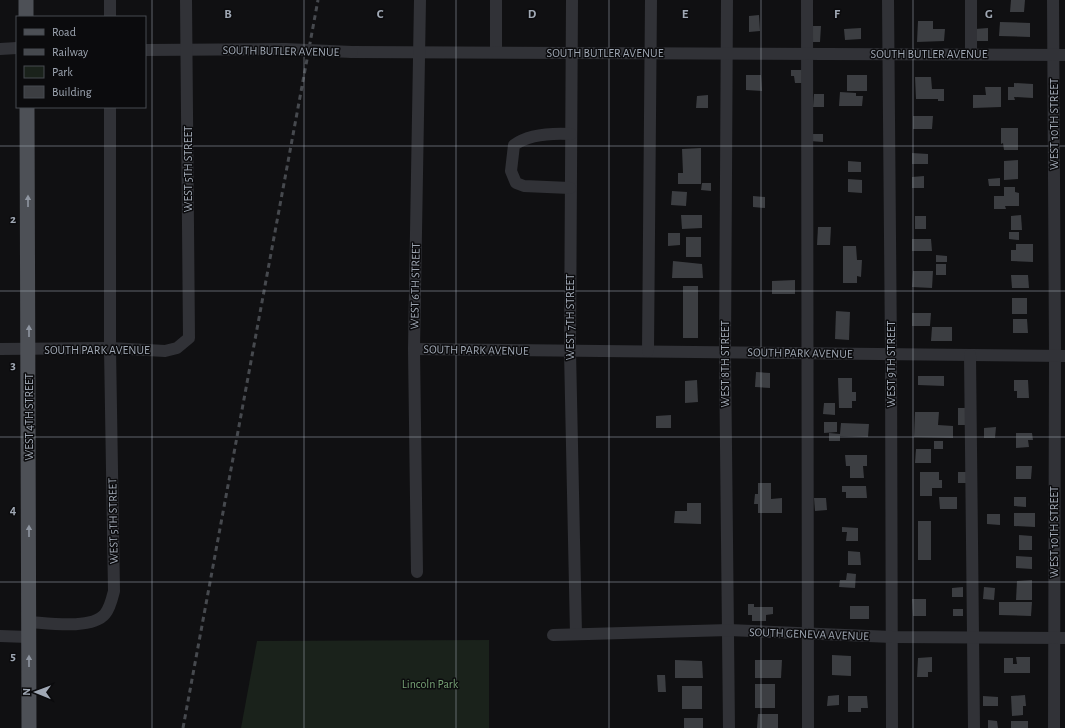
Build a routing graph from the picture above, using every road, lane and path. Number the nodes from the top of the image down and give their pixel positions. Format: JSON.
{"nodes":[{"id":1,"x":26,"y":0,"type":"edge"},
{"id":2,"x":110,"y":0,"type":"edge"},
{"id":3,"x":186,"y":0,"type":"edge"},
{"id":4,"x":420,"y":0,"type":"edge"},
{"id":5,"x":496,"y":0,"type":"edge"},
{"id":6,"x":572,"y":0,"type":"edge"},
{"id":7,"x":651,"y":0,"type":"edge"},
{"id":8,"x":727,"y":0,"type":"edge"},
{"id":9,"x":807,"y":0,"type":"edge"},
{"id":10,"x":888,"y":0,"type":"edge"},
{"id":11,"x":971,"y":0,"type":"edge"},
{"id":12,"x":1054,"y":0,"type":"edge"},
{"id":13,"x":26,"y":16,"type":"edge"},
{"id":14,"x":110,"y":16,"type":"edge"},
{"id":15,"x":0,"y":48,"type":"edge"},
{"id":16,"x":16,"y":48,"type":"edge"},
{"id":17,"x":146,"y":50,"type":"edge"},
{"id":18,"x":187,"y":50,"type":"junction"},
{"id":19,"x":419,"y":52,"type":"junction"},
{"id":20,"x":496,"y":52,"type":"junction"},
{"id":21,"x":571,"y":53,"type":"junction"},
{"id":22,"x":651,"y":53,"type":"junction"},
{"id":23,"x":726,"y":53,"type":"junction"},
{"id":24,"x":807,"y":54,"type":"junction"},
{"id":25,"x":887,"y":54,"type":"junction"},
{"id":26,"x":971,"y":54,"type":"junction"},
{"id":27,"x":1060,"y":55,"type":"edge"},
{"id":28,"x":27,"y":108,"type":"edge"},
{"id":29,"x":110,"y":108,"type":"edge"},
{"id":30,"x":571,"y":134,"type":"junction"},
{"id":31,"x":570,"y":188,"type":"junction"},
{"id":32,"x":189,"y":338,"type":"joint"},
{"id":33,"x":110,"y":348,"type":"junction"},
{"id":34,"x":0,"y":349,"type":"edge"},
{"id":35,"x":414,"y":349,"type":"junction"},
{"id":36,"x":29,"y":350,"type":"junction"},
{"id":37,"x":570,"y":351,"type":"junction"},
{"id":38,"x":648,"y":351,"type":"junction"},
{"id":39,"x":725,"y":352,"type":"junction"},
{"id":40,"x":807,"y":353,"type":"junction"},
{"id":41,"x":891,"y":354,"type":"junction"},
{"id":42,"x":970,"y":355,"type":"junction"},
{"id":43,"x":1060,"y":356,"type":"edge"},
{"id":44,"x":417,"y":572,"type":"dead end"},
{"id":45,"x":28,"y":629,"type":"junction"},
{"id":46,"x":729,"y":630,"type":"junction"},
{"id":47,"x":576,"y":634,"type":"junction"},
{"id":48,"x":809,"y":634,"type":"junction"},
{"id":49,"x":553,"y":635,"type":"dead end"},
{"id":50,"x":0,"y":636,"type":"edge"},
{"id":51,"x":892,"y":637,"type":"junction"},
{"id":52,"x":974,"y":638,"type":"junction"},
{"id":53,"x":1059,"y":638,"type":"edge"},
{"id":54,"x":29,"y":728,"type":"edge"},
{"id":55,"x":729,"y":728,"type":"edge"},
{"id":56,"x":808,"y":728,"type":"edge"},
{"id":57,"x":892,"y":728,"type":"edge"},
{"id":58,"x":974,"y":728,"type":"edge"},
{"id":59,"x":1054,"y":728,"type":"edge"}],
"edges":[{"from":1,"to":13,"type":"main road"},
{"from":2,"to":14,"type":"street"},
{"from":3,"to":18,"type":"street","name":"WEST 5TH STREET"},
{"from":4,"to":19,"type":"street","name":"WEST 6TH STREET"},
{"from":5,"to":20,"type":"street"},
{"from":6,"to":21,"type":"street","name":"WEST 7TH STREET"},
{"from":7,"to":22,"type":"street"},
{"from":8,"to":23,"type":"street","name":"WEST 8TH STREET"},
{"from":9,"to":24,"type":"street"},
{"from":10,"to":25,"type":"street","name":"WEST 9TH STREET"},
{"from":11,"to":26,"type":"street"},
{"from":12,"to":27,"type":"street","name":"WEST 10TH STREET"},
{"from":15,"to":16,"type":"street"},
{"from":17,"to":18,"type":"street","name":"SOUTH BUTLER AVENUE"},
{"from":18,"to":19,"type":"street","name":"SOUTH BUTLER AVENUE","bridge":true},
{"from":18,"to":32,"type":"street","name":"WEST 5TH STREET"},
{"from":19,"to":20,"type":"street","name":"SOUTH BUTLER AVENUE"},
{"from":19,"to":35,"type":"street","name":"WEST 6TH STREET"},
{"from":20,"to":21,"type":"street","name":"SOUTH BUTLER AVENUE"},
{"from":21,"to":22,"type":"street","name":"SOUTH BUTLER AVENUE"},
{"from":21,"to":30,"type":"street","name":"WEST 7TH STREET"},
{"from":22,"to":23,"type":"street","name":"SOUTH BUTLER AVENUE"},
{"from":22,"to":38,"type":"street"},
{"from":23,"to":24,"type":"street","name":"SOUTH BUTLER AVENUE"},
{"from":23,"to":39,"type":"street","name":"WEST 8TH STREET"},
{"from":24,"to":25,"type":"street","name":"SOUTH BUTLER AVENUE"},
{"from":24,"to":40,"type":"street"},
{"from":25,"to":26,"type":"street","name":"SOUTH BUTLER AVENUE"},
{"from":25,"to":41,"type":"street","name":"WEST 9TH STREET"},
{"from":26,"to":27,"type":"street","name":"SOUTH BUTLER AVENUE"},
{"from":27,"to":43,"type":"street","name":"WEST 10TH STREET"},
{"from":36,"to":28,"type":"main road","name":"WEST 4TH STREET","one_way":true},
{"from":29,"to":33,"type":"street","name":"WEST 5TH STREET"},
{"from":30,"to":31,"type":"street","name":"WEST 7TH STREET"},
{"from":30,"to":31,"type":"street"},
{"from":31,"to":37,"type":"street","name":"WEST 7TH STREET"},
{"from":32,"to":33,"type":"street","name":"SOUTH PARK AVENUE"},
{"from":33,"to":36,"type":"street","name":"SOUTH PARK AVENUE"},
{"from":33,"to":45,"type":"street","name":"WEST 5TH STREET"},
{"from":34,"to":36,"type":"street","name":"SOUTH PARK AVENUE"},
{"from":35,"to":37,"type":"street","name":"SOUTH PARK AVENUE"},
{"from":35,"to":44,"type":"street","name":"WEST 6TH STREET"},
{"from":45,"to":36,"type":"main road","name":"WEST 4TH STREET","one_way":true},
{"from":37,"to":38,"type":"street","name":"SOUTH PARK AVENUE"},
{"from":37,"to":47,"type":"street","name":"WEST 7TH STREET"},
{"from":38,"to":39,"type":"street","name":"SOUTH PARK AVENUE"},
{"from":39,"to":40,"type":"street","name":"SOUTH PARK AVENUE"},
{"from":39,"to":46,"type":"street","name":"WEST 8TH STREET"},
{"from":40,"to":41,"type":"street","name":"SOUTH PARK AVENUE"},
{"from":40,"to":48,"type":"street"},
{"from":41,"to":42,"type":"street","name":"SOUTH PARK AVENUE"},
{"from":41,"to":51,"type":"street","name":"WEST 9TH STREET"},
{"from":42,"to":43,"type":"street","name":"SOUTH PARK AVENUE"},
{"from":42,"to":52,"type":"street"},
{"from":43,"to":53,"type":"street","name":"WEST 10TH STREET"},
{"from":45,"to":50,"type":"street"},
{"from":54,"to":45,"type":"main road","name":"WEST 4TH STREET","one_way":true},
{"from":46,"to":47,"type":"street","name":"SOUTH GENEVA AVENUE"},
{"from":46,"to":48,"type":"street","name":"SOUTH GENEVA AVENUE"},
{"from":46,"to":55,"type":"street","name":"WEST 8TH STREET"},
{"from":47,"to":49,"type":"street","name":"SOUTH GENEVA AVENUE"},
{"from":48,"to":51,"type":"street","name":"SOUTH GENEVA AVENUE"},
{"from":48,"to":56,"type":"street"},
{"from":51,"to":52,"type":"street","name":"SOUTH GENEVA AVENUE"},
{"from":51,"to":57,"type":"street","name":"WEST 9TH STREET"},
{"from":52,"to":53,"type":"street","name":"SOUTH GENEVA AVENUE"},
{"from":52,"to":58,"type":"street"},
{"from":53,"to":59,"type":"street","name":"WEST 10TH STREET"}]}
